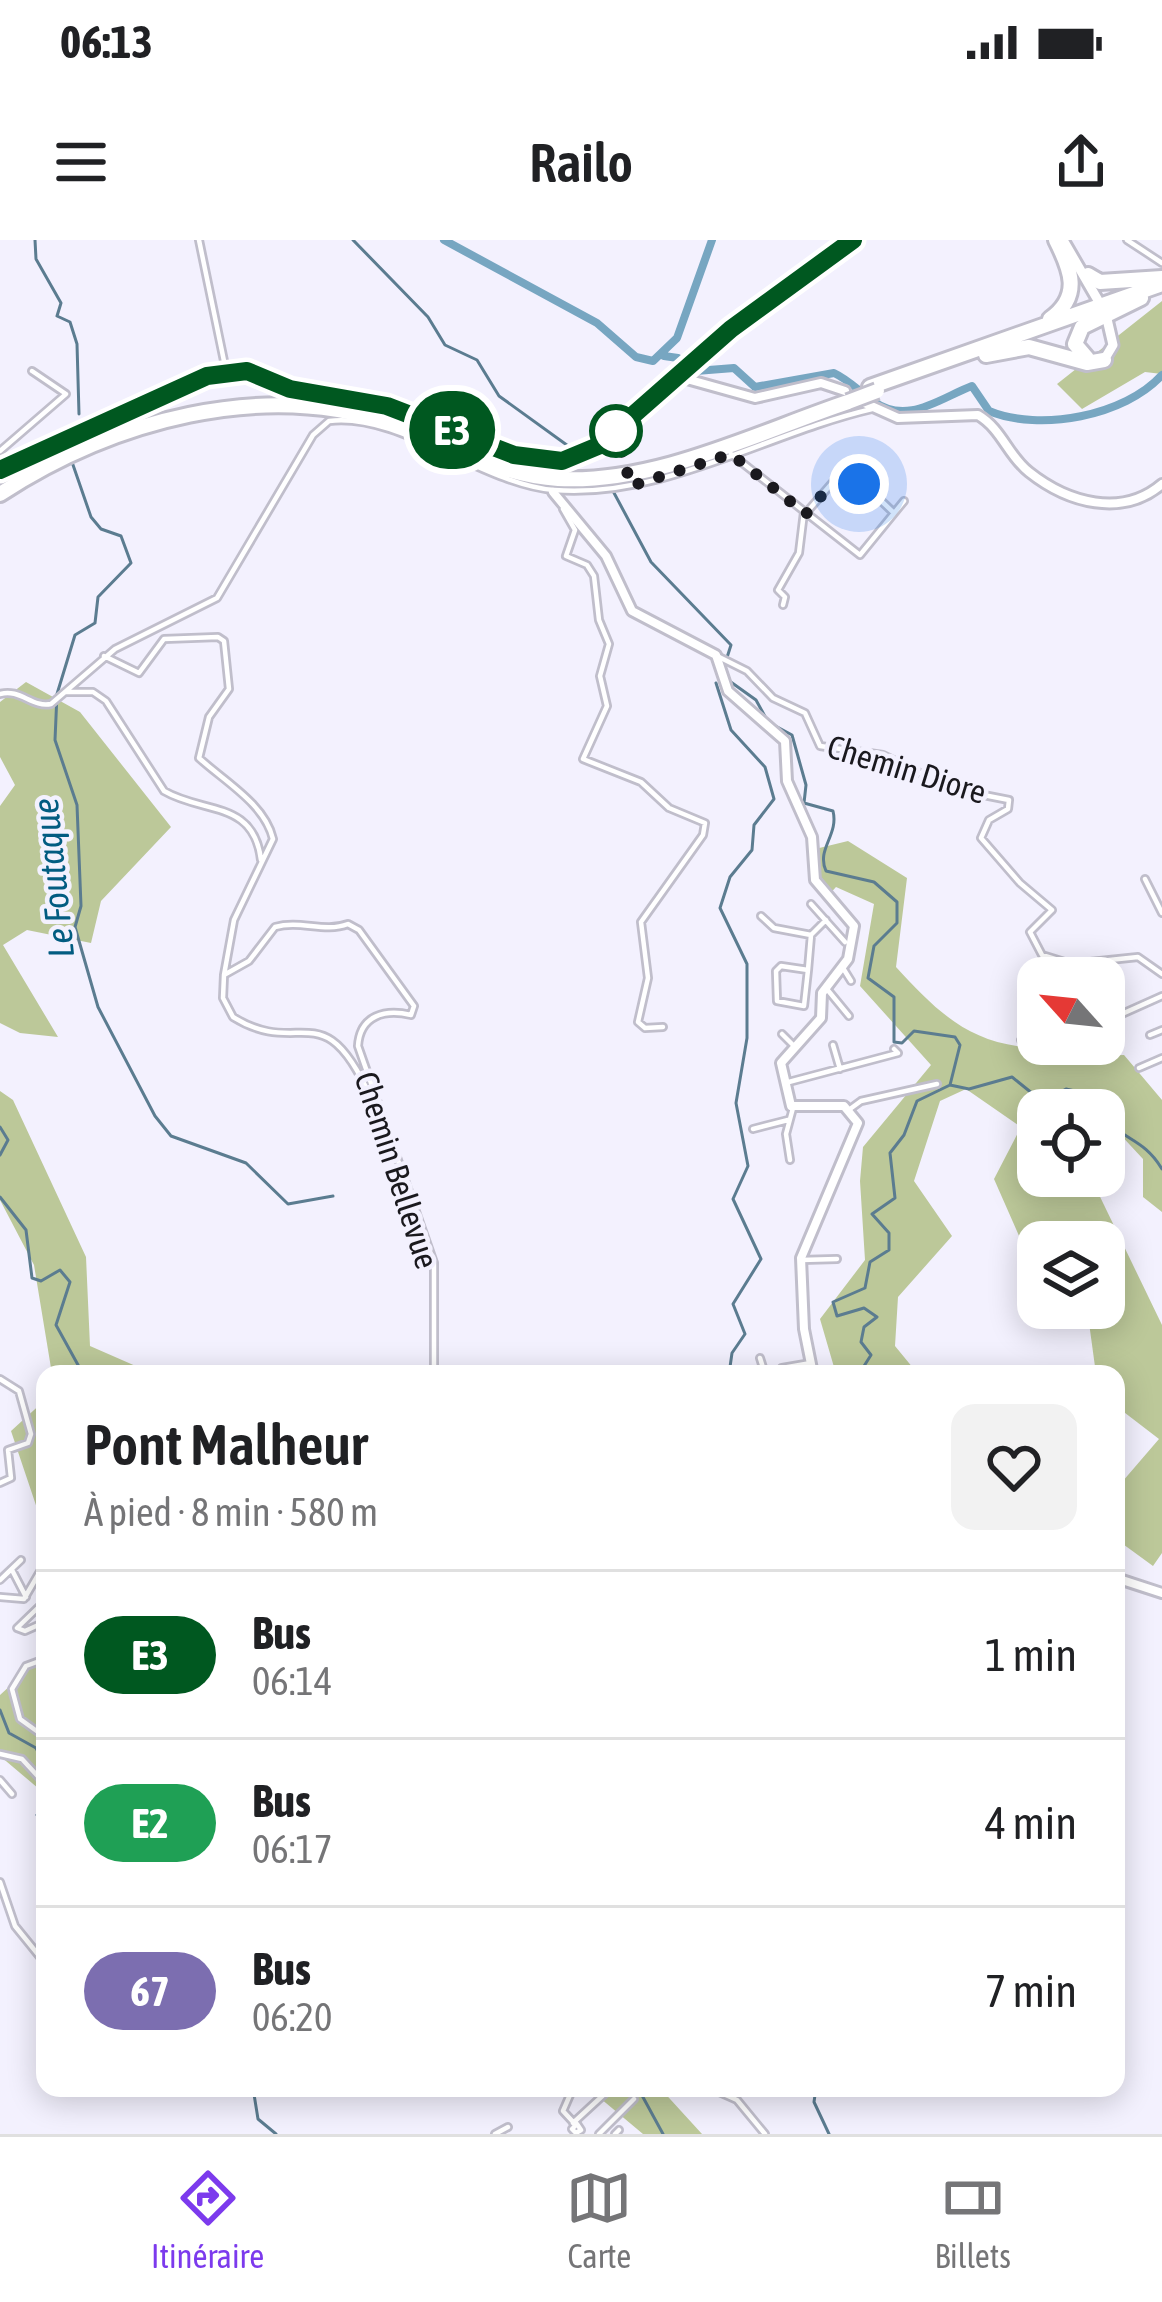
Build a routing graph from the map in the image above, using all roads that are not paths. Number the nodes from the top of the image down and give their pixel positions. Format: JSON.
{"nodes":[{"id":1,"x":199,"y":240,"type":"edge"},
{"id":2,"x":853,"y":240,"type":"edge"},
{"id":3,"x":1059,"y":240,"type":"edge"},
{"id":4,"x":1127,"y":240,"type":"edge"},
{"id":5,"x":1162,"y":263,"type":"edge"},
{"id":6,"x":1090,"y":281,"type":"junction"},
{"id":7,"x":1162,"y":284,"type":"edge"},
{"id":8,"x":1145,"y":296,"type":"junction"},
{"id":9,"x":1099,"y":302,"type":"dead end"},
{"id":10,"x":1108,"y":319,"type":"dead end"},
{"id":11,"x":1013,"y":337,"type":"junction"},
{"id":12,"x":975,"y":358,"type":"junction"},
{"id":13,"x":1104,"y":360,"type":"junction"},
{"id":14,"x":228,"y":368,"type":"junction"},
{"id":15,"x":32,"y":371,"type":"dead end"},
{"id":16,"x":679,"y":374,"type":"junction"},
{"id":17,"x":874,"y":389,"type":"junction"},
{"id":18,"x":850,"y":398,"type":"junction"},
{"id":19,"x":872,"y":409,"type":"junction"},
{"id":20,"x":0,"y":451,"type":"edge"},
{"id":21,"x":731,"y":454,"type":"junction"},
{"id":22,"x":0,"y":470,"type":"edge"},
{"id":23,"x":1162,"y":484,"type":"edge"},
{"id":24,"x":2,"y":492,"type":"edge"},
{"id":25,"x":553,"y":492,"type":"junction"},
{"id":26,"x":904,"y":501,"type":"dead end"},
{"id":27,"x":562,"y":503,"type":"junction"},
{"id":28,"x":805,"y":513,"type":"junction"},
{"id":29,"x":894,"y":513,"type":"junction"},
{"id":30,"x":782,"y":605,"type":"dead end"},
{"id":31,"x":104,"y":656,"type":"junction"},
{"id":32,"x":720,"y":657,"type":"junction"},
{"id":33,"x":0,"y":694,"type":"edge"},
{"id":34,"x":60,"y":697,"type":"junction"},
{"id":35,"x":261,"y":866,"type":"junction"},
{"id":36,"x":1144,"y":879,"type":"dead end"},
{"id":37,"x":811,"y":904,"type":"dead end"},
{"id":38,"x":1162,"y":913,"type":"edge"},
{"id":39,"x":761,"y":916,"type":"dead end"},
{"id":40,"x":826,"y":920,"type":"junction"},
{"id":41,"x":776,"y":928,"type":"junction"},
{"id":42,"x":811,"y":934,"type":"junction"},
{"id":43,"x":775,"y":937,"type":"dead end"},
{"id":44,"x":845,"y":942,"type":"dead end"},
{"id":45,"x":843,"y":968,"type":"junction"},
{"id":46,"x":811,"y":972,"type":"junction"},
{"id":47,"x":1162,"y":974,"type":"edge"},
{"id":48,"x":224,"y":976,"type":"junction"},
{"id":49,"x":851,"y":980,"type":"dead end"},
{"id":50,"x":824,"y":991,"type":"junction"},
{"id":51,"x":808,"y":994,"type":"junction"},
{"id":52,"x":1162,"y":996,"type":"edge"},
{"id":53,"x":1125,"y":1013,"type":"edge"},
{"id":54,"x":849,"y":1016,"type":"dead end"},
{"id":55,"x":663,"y":1028,"type":"dead end"},
{"id":56,"x":1162,"y":1030,"type":"edge"},
{"id":57,"x":782,"y":1034,"type":"dead end"},
{"id":58,"x":1150,"y":1035,"type":"dead end"},
{"id":59,"x":793,"y":1045,"type":"junction"},
{"id":60,"x":833,"y":1046,"type":"dead end"},
{"id":61,"x":894,"y":1048,"type":"dead end"},
{"id":62,"x":1162,"y":1058,"type":"edge"},
{"id":63,"x":1139,"y":1068,"type":"dead end"},
{"id":64,"x":840,"y":1069,"type":"junction"},
{"id":65,"x":784,"y":1083,"type":"junction"},
{"id":66,"x":937,"y":1084,"type":"dead end"},
{"id":67,"x":793,"y":1108,"type":"junction"},
{"id":68,"x":850,"y":1109,"type":"junction"},
{"id":69,"x":788,"y":1120,"type":"junction"},
{"id":70,"x":382,"y":1122,"type":"junction"},
{"id":71,"x":753,"y":1130,"type":"dead end"},
{"id":72,"x":790,"y":1160,"type":"dead end"},
{"id":73,"x":837,"y":1259,"type":"dead end"},
{"id":74,"x":801,"y":1260,"type":"junction"},
{"id":75,"x":760,"y":1358,"type":"dead end"},
{"id":76,"x":811,"y":1363,"type":"joint"},
{"id":77,"x":434,"y":1365,"type":"edge"},
{"id":78,"x":762,"y":1365,"type":"edge"},
{"id":79,"x":799,"y":1365,"type":"edge"},
{"id":80,"x":0,"y":1379,"type":"edge"},
{"id":81,"x":0,"y":1483,"type":"edge"},
{"id":82,"x":21,"y":1560,"type":"dead end"},
{"id":83,"x":12,"y":1570,"type":"junction"},
{"id":84,"x":36,"y":1579,"type":"edge"},
{"id":85,"x":0,"y":1580,"type":"edge"},
{"id":86,"x":1125,"y":1581,"type":"edge"},
{"id":87,"x":1162,"y":1593,"type":"edge"},
{"id":88,"x":0,"y":1597,"type":"edge"},
{"id":89,"x":26,"y":1597,"type":"junction"},
{"id":90,"x":36,"y":1610,"type":"edge"},
{"id":91,"x":36,"y":1626,"type":"edge"},
{"id":92,"x":36,"y":1663,"type":"edge"},
{"id":93,"x":36,"y":1732,"type":"edge"},
{"id":94,"x":0,"y":1754,"type":"edge"},
{"id":95,"x":36,"y":1774,"type":"edge"},
{"id":96,"x":0,"y":1780,"type":"edge"},
{"id":97,"x":12,"y":1794,"type":"dead end"},
{"id":98,"x":0,"y":1882,"type":"edge"},
{"id":99,"x":36,"y":1952,"type":"edge"},
{"id":100,"x":568,"y":2097,"type":"edge"},
{"id":101,"x":603,"y":2097,"type":"edge"},
{"id":102,"x":732,"y":2097,"type":"edge"},
{"id":103,"x":634,"y":2098,"type":"dead end"},
{"id":104,"x":508,"y":2127,"type":"dead end"},
{"id":105,"x":577,"y":2127,"type":"edge"},
{"id":106,"x":495,"y":2134,"type":"edge"},
{"id":107,"x":589,"y":2134,"type":"edge"},
{"id":108,"x":599,"y":2134,"type":"edge"},
{"id":109,"x":765,"y":2134,"type":"edge"}],
"edges":[{"from":1,"to":14,"type":"street"},
{"from":2,"to":16,"type":"main road"},
{"from":3,"to":6,"type":"main road"},
{"from":3,"to":11,"type":"highway"},
{"from":4,"to":5,"type":"street"},
{"from":6,"to":7,"type":"highway"},
{"from":6,"to":9,"type":"main road"},
{"from":7,"to":8,"type":"highway"},
{"from":7,"to":11,"type":"highway"},
{"from":8,"to":12,"type":"highway"},
{"from":8,"to":13,"type":"highway"},
{"from":10,"to":13,"type":"main road"},
{"from":11,"to":17,"type":"highway"},
{"from":12,"to":13,"type":"highway"},
{"from":12,"to":17,"type":"highway"},
{"from":14,"to":16,"type":"main road"},
{"from":14,"to":22,"type":"main road"},
{"from":15,"to":20,"type":"street"},
{"from":16,"to":18,"type":"street"},
{"from":17,"to":18,"type":"highway","bridge":true},
{"from":18,"to":19,"type":"street"},
{"from":18,"to":24,"type":"highway"},
{"from":19,"to":21,"type":"street"},
{"from":19,"to":23,"type":"street"},
{"from":21,"to":25,"type":"street"},
{"from":21,"to":28,"type":"street"},
{"from":25,"to":27,"type":"street"},
{"from":25,"to":31,"type":"street"},
{"from":26,"to":29,"type":"street"},
{"from":27,"to":32,"type":"street"},
{"from":27,"to":55,"type":"street"},
{"from":28,"to":29,"type":"street"},
{"from":28,"to":29,"type":"street"},
{"from":28,"to":30,"type":"street"},
{"from":31,"to":34,"type":"street"},
{"from":31,"to":35,"type":"street"},
{"from":32,"to":45,"type":"street"},
{"from":32,"to":47,"type":"street","name":"Chemin Diore"},
{"from":33,"to":34,"type":"street"},
{"from":34,"to":35,"type":"street"},
{"from":35,"to":48,"type":"street"},
{"from":36,"to":38,"type":"street"},
{"from":37,"to":40,"type":"street"},
{"from":39,"to":41,"type":"street"},
{"from":40,"to":42,"type":"street"},
{"from":40,"to":44,"type":"street"},
{"from":41,"to":42,"type":"street"},
{"from":41,"to":43,"type":"street"},
{"from":42,"to":46,"type":"street"},
{"from":45,"to":49,"type":"street"},
{"from":45,"to":50,"type":"street"},
{"from":46,"to":51,"type":"street"},
{"from":46,"to":51,"type":"street"},
{"from":48,"to":70,"type":"street"},
{"from":48,"to":70,"type":"street","name":"Chemin Bellevue"},
{"from":50,"to":51,"type":"street"},
{"from":50,"to":54,"type":"street"},
{"from":50,"to":59,"type":"street"},
{"from":52,"to":53,"type":"street"},
{"from":56,"to":58,"type":"street"},
{"from":57,"to":59,"type":"street"},
{"from":59,"to":65,"type":"street"},
{"from":60,"to":64,"type":"street"},
{"from":61,"to":64,"type":"street"},
{"from":62,"to":63,"type":"street"},
{"from":64,"to":65,"type":"street"},
{"from":65,"to":67,"type":"street"},
{"from":66,"to":68,"type":"street"},
{"from":67,"to":68,"type":"street"},
{"from":67,"to":69,"type":"street"},
{"from":68,"to":74,"type":"street"},
{"from":69,"to":71,"type":"street"},
{"from":69,"to":72,"type":"street"},
{"from":70,"to":77,"type":"street","name":"Chemin Bellevue"},
{"from":73,"to":74,"type":"street"},
{"from":74,"to":76,"type":"street"},
{"from":75,"to":78,"type":"street"},
{"from":76,"to":79,"type":"street"},
{"from":80,"to":81,"type":"street"},
{"from":82,"to":83,"type":"street"},
{"from":83,"to":85,"type":"street"},
{"from":83,"to":89,"type":"street"},
{"from":84,"to":89,"type":"street"},
{"from":86,"to":87,"type":"street"},
{"from":88,"to":89,"type":"street"},
{"from":90,"to":91,"type":"street"},
{"from":92,"to":93,"type":"street"},
{"from":94,"to":95,"type":"street"},
{"from":96,"to":97,"type":"street"},
{"from":98,"to":99,"type":"street"},
{"from":100,"to":105,"type":"street"},
{"from":101,"to":105,"type":"street"},
{"from":102,"to":109,"type":"street"},
{"from":103,"to":108,"type":"street"},
{"from":104,"to":106,"type":"street"},
{"from":105,"to":107,"type":"street"}]}
